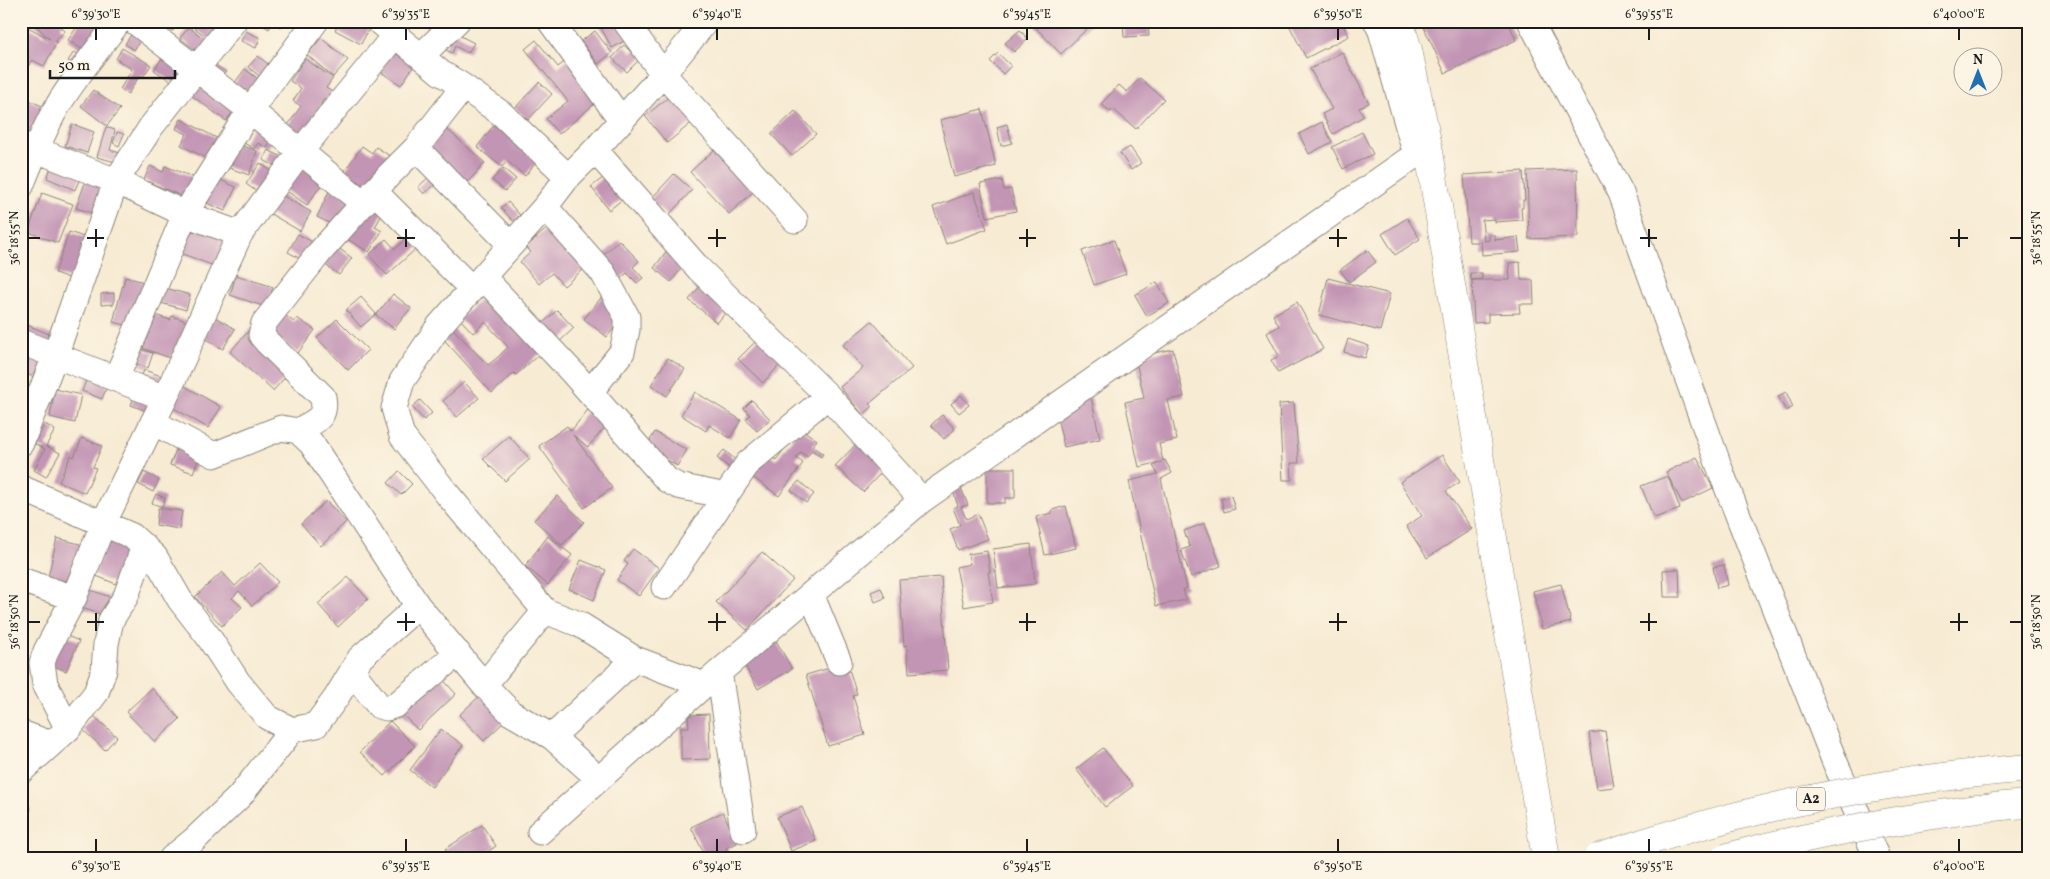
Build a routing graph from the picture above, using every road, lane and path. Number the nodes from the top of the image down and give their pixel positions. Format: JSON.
{"nodes":[{"id":1,"x":119,"y":21,"type":"edge"},
{"id":2,"x":134,"y":21,"type":"edge"},
{"id":3,"x":234,"y":21,"type":"edge"},
{"id":4,"x":316,"y":21,"type":"edge"},
{"id":5,"x":457,"y":21,"type":"edge"},
{"id":6,"x":550,"y":21,"type":"edge"},
{"id":7,"x":624,"y":21,"type":"edge"},
{"id":8,"x":706,"y":21,"type":"edge"},
{"id":9,"x":1376,"y":21,"type":"edge"},
{"id":10,"x":1399,"y":21,"type":"edge"},
{"id":11,"x":1530,"y":21,"type":"edge"},
{"id":12,"x":386,"y":28,"type":"edge"},
{"id":13,"x":421,"y":56,"type":"junction"},
{"id":14,"x":196,"y":68,"type":"junction"},
{"id":15,"x":663,"y":74,"type":"junction"},
{"id":16,"x":461,"y":86,"type":"junction"},
{"id":17,"x":250,"y":110,"type":"junction"},
{"id":18,"x":622,"y":120,"type":"junction"},
{"id":19,"x":28,"y":147,"type":"edge"},
{"id":20,"x":416,"y":148,"type":"junction"},
{"id":21,"x":595,"y":150,"type":"junction"},
{"id":22,"x":1422,"y":150,"type":"junction"},
{"id":23,"x":300,"y":152,"type":"junction"},
{"id":24,"x":568,"y":177,"type":"junction"},
{"id":25,"x":116,"y":181,"type":"junction"},
{"id":26,"x":21,"y":186,"type":"edge"},
{"id":27,"x":369,"y":197,"type":"junction"},
{"id":28,"x":545,"y":207,"type":"junction"},
{"id":29,"x":185,"y":214,"type":"junction"},
{"id":30,"x":795,"y":220,"type":"dead end"},
{"id":31,"x":240,"y":234,"type":"junction"},
{"id":32,"x":511,"y":245,"type":"junction"},
{"id":33,"x":478,"y":283,"type":"junction"},
{"id":34,"x":21,"y":342,"type":"edge"},
{"id":35,"x":55,"y":356,"type":"junction"},
{"id":36,"x":116,"y":379,"type":"junction"},
{"id":37,"x":590,"y":392,"type":"junction"},
{"id":38,"x":828,"y":396,"type":"junction"},
{"id":39,"x":165,"y":398,"type":"junction"},
{"id":40,"x":153,"y":422,"type":"junction"},
{"id":41,"x":298,"y":431,"type":"junction"},
{"id":42,"x":21,"y":443,"type":"edge"},
{"id":43,"x":21,"y":488,"type":"edge"},
{"id":44,"x":726,"y":496,"type":"junction"},
{"id":45,"x":922,"y":500,"type":"junction"},
{"id":46,"x":103,"y":524,"type":"junction"},
{"id":47,"x":144,"y":546,"type":"junction"},
{"id":48,"x":21,"y":580,"type":"edge"},
{"id":49,"x":664,"y":587,"type":"dead end"},
{"id":50,"x":811,"y":594,"type":"junction"},
{"id":51,"x":74,"y":598,"type":"junction"},
{"id":52,"x":418,"y":606,"type":"junction"},
{"id":53,"x":544,"y":611,"type":"junction"},
{"id":54,"x":458,"y":653,"type":"junction"},
{"id":55,"x":635,"y":659,"type":"junction"},
{"id":56,"x":839,"y":662,"type":"dead end"},
{"id":57,"x":352,"y":671,"type":"junction"},
{"id":58,"x":711,"y":678,"type":"junction"},
{"id":59,"x":484,"y":685,"type":"junction"},
{"id":60,"x":292,"y":730,"type":"junction"},
{"id":61,"x":21,"y":733,"type":"edge"},
{"id":62,"x":552,"y":736,"type":"junction"},
{"id":63,"x":59,"y":737,"type":"junction"},
{"id":64,"x":2029,"y":768,"type":"edge"},
{"id":65,"x":21,"y":771,"type":"edge"},
{"id":66,"x":599,"y":779,"type":"junction"},
{"id":67,"x":2029,"y":804,"type":"edge"},
{"id":68,"x":743,"y":830,"type":"dead end"},
{"id":69,"x":540,"y":832,"type":"dead end"},
{"id":70,"x":172,"y":858,"type":"edge"},
{"id":71,"x":1546,"y":858,"type":"edge"},
{"id":72,"x":1598,"y":858,"type":"edge"},
{"id":73,"x":1725,"y":858,"type":"edge"},
{"id":74,"x":1877,"y":858,"type":"edge"}],
"edges":[{"from":1,"to":19,"type":"street"},
{"from":2,"to":14,"type":"street"},
{"from":3,"to":14,"type":"street"},
{"from":4,"to":17,"type":"street"},
{"from":5,"to":13,"type":"street"},
{"from":6,"to":18,"type":"street"},
{"from":7,"to":15,"type":"street"},
{"from":8,"to":15,"type":"street"},
{"from":9,"to":22,"type":"street"},
{"from":10,"to":22,"type":"main road"},
{"from":11,"to":74,"type":"street"},
{"from":12,"to":13,"type":"street"},
{"from":12,"to":23,"type":"street"},
{"from":13,"to":16,"type":"street"},
{"from":14,"to":17,"type":"street"},
{"from":14,"to":25,"type":"street"},
{"from":15,"to":18,"type":"street"},
{"from":15,"to":30,"type":"street"},
{"from":16,"to":20,"type":"street"},
{"from":16,"to":24,"type":"street"},
{"from":17,"to":23,"type":"street"},
{"from":17,"to":29,"type":"street"},
{"from":18,"to":21,"type":"street"},
{"from":19,"to":25,"type":"street"},
{"from":19,"to":26,"type":"street"},
{"from":20,"to":27,"type":"street"},
{"from":20,"to":32,"type":"street"},
{"from":21,"to":24,"type":"street"},
{"from":21,"to":38,"type":"street"},
{"from":22,"to":45,"type":"street"},
{"from":22,"to":71,"type":"main road"},
{"from":23,"to":27,"type":"street"},
{"from":23,"to":31,"type":"street"},
{"from":24,"to":28,"type":"street"},
{"from":25,"to":29,"type":"street"},
{"from":25,"to":35,"type":"street"},
{"from":27,"to":33,"type":"street"},
{"from":27,"to":41,"type":"street"},
{"from":28,"to":32,"type":"street"},
{"from":28,"to":37,"type":"street"},
{"from":29,"to":31,"type":"street"},
{"from":29,"to":36,"type":"street"},
{"from":31,"to":39,"type":"street"},
{"from":32,"to":33,"type":"street"},
{"from":33,"to":37,"type":"street"},
{"from":33,"to":53,"type":"street"},
{"from":34,"to":35,"type":"street"},
{"from":35,"to":36,"type":"street"},
{"from":35,"to":42,"type":"street"},
{"from":36,"to":39,"type":"street"},
{"from":37,"to":44,"type":"street"},
{"from":38,"to":44,"type":"street"},
{"from":38,"to":45,"type":"street"},
{"from":39,"to":40,"type":"street"},
{"from":40,"to":41,"type":"street"},
{"from":40,"to":46,"type":"street"},
{"from":41,"to":52,"type":"street"},
{"from":43,"to":46,"type":"street"},
{"from":44,"to":49,"type":"street"},
{"from":45,"to":50,"type":"street"},
{"from":46,"to":47,"type":"street"},
{"from":46,"to":51,"type":"street"},
{"from":47,"to":60,"type":"street"},
{"from":47,"to":63,"type":"street"},
{"from":48,"to":51,"type":"street"},
{"from":50,"to":56,"type":"street"},
{"from":50,"to":58,"type":"street"},
{"from":51,"to":63,"type":"street"},
{"from":52,"to":54,"type":"street"},
{"from":52,"to":57,"type":"street"},
{"from":53,"to":55,"type":"street"},
{"from":53,"to":59,"type":"street"},
{"from":54,"to":57,"type":"street"},
{"from":54,"to":59,"type":"street"},
{"from":55,"to":58,"type":"street"},
{"from":55,"to":62,"type":"street"},
{"from":57,"to":60,"type":"street"},
{"from":58,"to":66,"type":"street"},
{"from":58,"to":68,"type":"street"},
{"from":59,"to":62,"type":"street"},
{"from":60,"to":70,"type":"street"},
{"from":61,"to":63,"type":"street"},
{"from":62,"to":66,"type":"street"},
{"from":63,"to":65,"type":"street"},
{"from":64,"to":72,"type":"main road","number":"A2","bridge":true},
{"from":66,"to":69,"type":"street"},
{"from":67,"to":73,"type":"main road","bridge":true}]}
